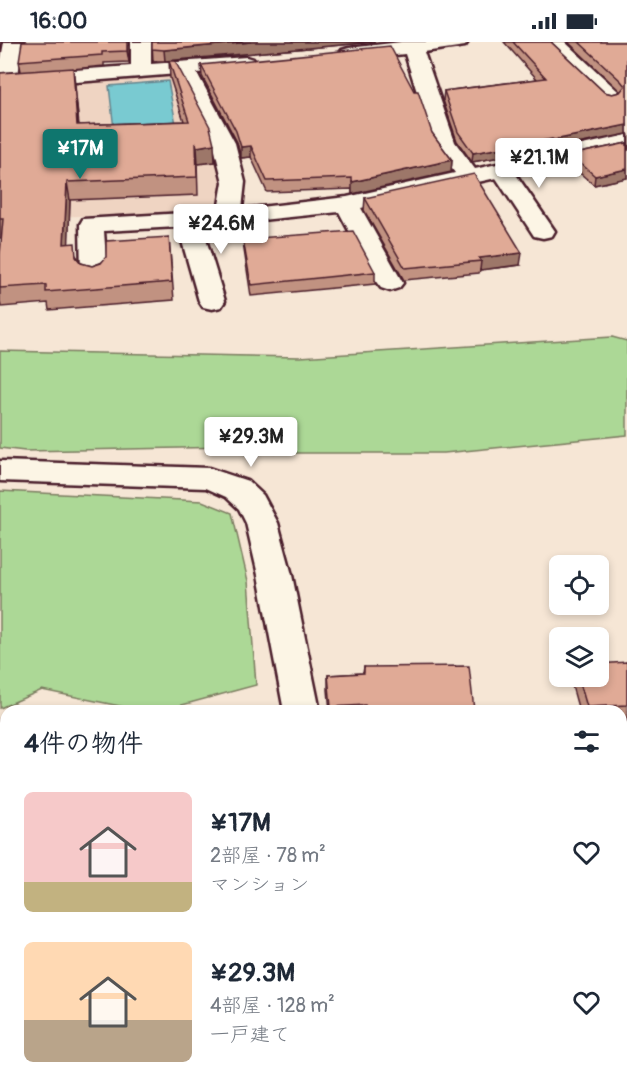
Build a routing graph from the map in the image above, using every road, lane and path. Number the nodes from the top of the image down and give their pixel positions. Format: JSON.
{"nodes":[{"id":1,"x":14,"y":42,"type":"edge"},
{"id":2,"x":141,"y":42,"type":"edge"},
{"id":3,"x":458,"y":42,"type":"edge"},
{"id":4,"x":554,"y":42,"type":"edge"},
{"id":5,"x":412,"y":45,"type":"edge"},
{"id":6,"x":333,"y":55,"type":"edge"},
{"id":7,"x":264,"y":61,"type":"edge"},
{"id":8,"x":185,"y":69,"type":"junction"},
{"id":9,"x":141,"y":72,"type":"junction"},
{"id":10,"x":3,"y":82,"type":"edge"},
{"id":11,"x":612,"y":95,"type":"edge"},
{"id":12,"x":627,"y":142,"type":"edge"},
{"id":13,"x":501,"y":169,"type":"junction"},
{"id":14,"x":469,"y":176,"type":"junction"},
{"id":15,"x":347,"y":204,"type":"junction"},
{"id":16,"x":229,"y":218,"type":"junction"},
{"id":17,"x":188,"y":221,"type":"junction"},
{"id":18,"x":543,"y":231,"type":"dead end"},
{"id":19,"x":94,"y":274,"type":"edge"},
{"id":20,"x":390,"y":283,"type":"dead end"},
{"id":21,"x":212,"y":301,"type":"dead end"},
{"id":22,"x":0,"y":471,"type":"edge"},
{"id":23,"x":301,"y":705,"type":"edge"}],
"edges":[{"from":1,"to":10,"type":"street"},
{"from":2,"to":9,"type":"street"},
{"from":3,"to":5,"type":"street"},
{"from":4,"to":11,"type":"street"},
{"from":5,"to":6,"type":"street"},
{"from":5,"to":14,"type":"street"},
{"from":7,"to":8,"type":"street"},
{"from":8,"to":9,"type":"street"},
{"from":8,"to":16,"type":"street"},
{"from":9,"to":10,"type":"street"},
{"from":12,"to":13,"type":"street"},
{"from":13,"to":14,"type":"street"},
{"from":13,"to":18,"type":"street"},
{"from":14,"to":15,"type":"street"},
{"from":15,"to":16,"type":"street"},
{"from":15,"to":20,"type":"street"},
{"from":16,"to":17,"type":"street"},
{"from":17,"to":19,"type":"street"},
{"from":17,"to":21,"type":"street"},
{"from":22,"to":23,"type":"street"}]}
